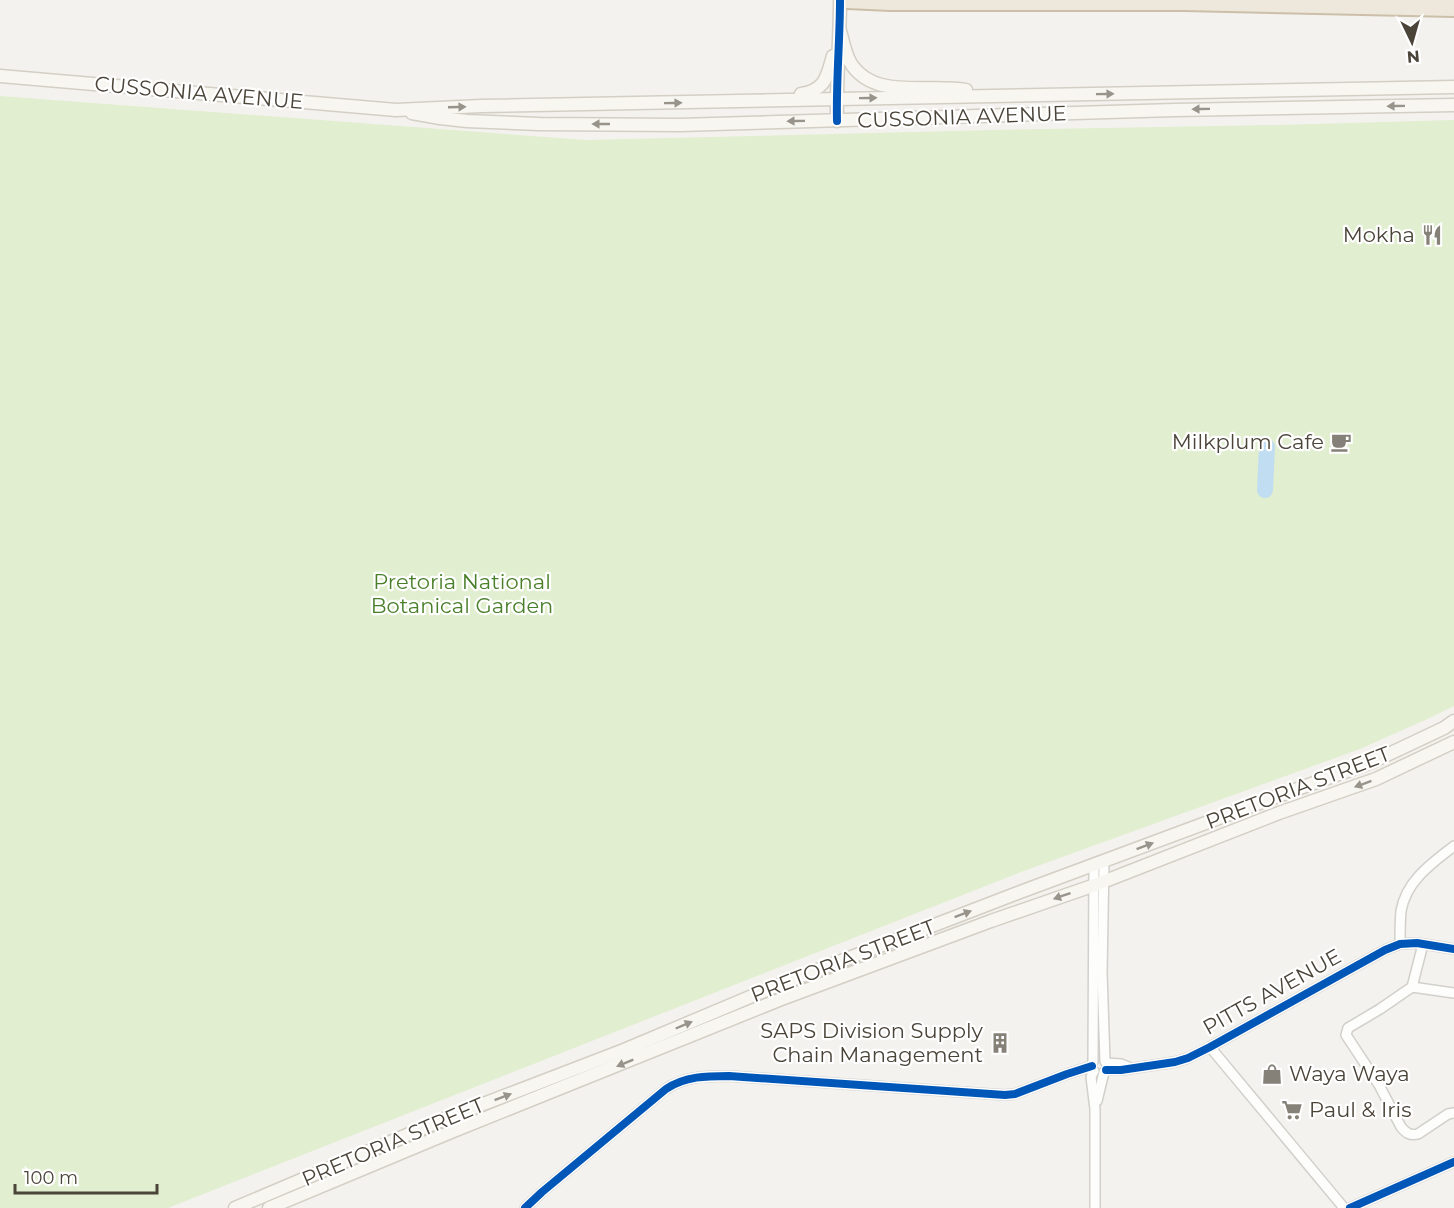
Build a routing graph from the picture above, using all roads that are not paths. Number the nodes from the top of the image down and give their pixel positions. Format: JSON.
{"nodes":[{"id":1,"x":840,"y":0,"type":"edge"},
{"id":2,"x":847,"y":0,"type":"edge"},
{"id":3,"x":1454,"y":8,"type":"edge"},
{"id":4,"x":840,"y":30,"type":"junction"},
{"id":5,"x":0,"y":76,"type":"edge"},
{"id":6,"x":1454,"y":87,"type":"edge"},
{"id":7,"x":982,"y":96,"type":"junction"},
{"id":8,"x":836,"y":98,"type":"junction"},
{"id":9,"x":761,"y":100,"type":"junction"},
{"id":10,"x":1454,"y":105,"type":"edge"},
{"id":11,"x":399,"y":110,"type":"junction"},
{"id":12,"x":837,"y":121,"type":"junction"},
{"id":13,"x":1454,"y":721,"type":"edge"},
{"id":14,"x":1454,"y":742,"type":"edge"},
{"id":15,"x":1454,"y":846,"type":"edge"},
{"id":16,"x":1099,"y":863,"type":"junction"},
{"id":17,"x":1099,"y":884,"type":"junction"},
{"id":18,"x":1400,"y":944,"type":"junction"},
{"id":19,"x":1423,"y":944,"type":"junction"},
{"id":20,"x":1454,"y":949,"type":"edge"},
{"id":21,"x":1412,"y":987,"type":"junction"},
{"id":22,"x":1454,"y":993,"type":"edge"},
{"id":23,"x":1210,"y":1047,"type":"junction"},
{"id":24,"x":1105,"y":1066,"type":"junction"},
{"id":25,"x":1093,"y":1067,"type":"junction"},
{"id":26,"x":1095,"y":1109,"type":"junction"},
{"id":27,"x":1454,"y":1113,"type":"edge"},
{"id":28,"x":1454,"y":1162,"type":"edge"},
{"id":29,"x":236,"y":1208,"type":"edge"},
{"id":30,"x":270,"y":1208,"type":"edge"},
{"id":31,"x":525,"y":1208,"type":"edge"},
{"id":32,"x":1095,"y":1208,"type":"edge"},
{"id":33,"x":1344,"y":1208,"type":"edge"},
{"id":34,"x":1350,"y":1208,"type":"edge"}],
"edges":[{"from":1,"to":4,"type":"main road"},
{"from":2,"to":3,"type":"highway"},
{"from":4,"to":7,"type":"main road"},
{"from":4,"to":8,"type":"main road"},
{"from":4,"to":9,"type":"main road"},
{"from":5,"to":11,"type":"main road","name":"CUSSONIA AVENUE"},
{"from":7,"to":6,"type":"main road","name":"CUSSONIA AVENUE","one_way":true},
{"from":8,"to":7,"type":"main road","name":"CUSSONIA AVENUE","one_way":true},
{"from":8,"to":9,"type":"main road","name":"CUSSONIA AVENUE"},
{"from":8,"to":12,"type":"main road"},
{"from":11,"to":9,"type":"main road","name":"CUSSONIA AVENUE","one_way":true},
{"from":10,"to":12,"type":"main road","name":"CUSSONIA AVENUE","one_way":true},
{"from":12,"to":11,"type":"main road","name":"CUSSONIA AVENUE","one_way":true},
{"from":16,"to":13,"type":"main road","name":"PRETORIA STREET","one_way":true},
{"from":14,"to":17,"type":"main road","name":"PRETORIA STREET","one_way":true},
{"from":15,"to":18,"type":"street"},
{"from":16,"to":17,"type":"street"},
{"from":29,"to":16,"type":"main road","name":"PRETORIA STREET","one_way":true},
{"from":17,"to":24,"type":"street"},
{"from":17,"to":25,"type":"street"},
{"from":17,"to":30,"type":"main road","name":"PRETORIA STREET","one_way":true},
{"from":18,"to":19,"type":"street","name":"PITTS AVENUE"},
{"from":18,"to":23,"type":"street","name":"PITTS AVENUE"},
{"from":19,"to":20,"type":"street","name":"PITTS AVENUE"},
{"from":19,"to":21,"type":"street"},
{"from":21,"to":22,"type":"street"},
{"from":21,"to":27,"type":"street"},
{"from":23,"to":24,"type":"street","name":"PITTS AVENUE"},
{"from":23,"to":33,"type":"street"},
{"from":24,"to":25,"type":"street","name":"PITTS AVENUE"},
{"from":24,"to":26,"type":"street"},
{"from":25,"to":26,"type":"street"},
{"from":25,"to":31,"type":"street","name":"PITTS AVENUE"},
{"from":26,"to":32,"type":"street"},
{"from":28,"to":34,"type":"street"}]}
